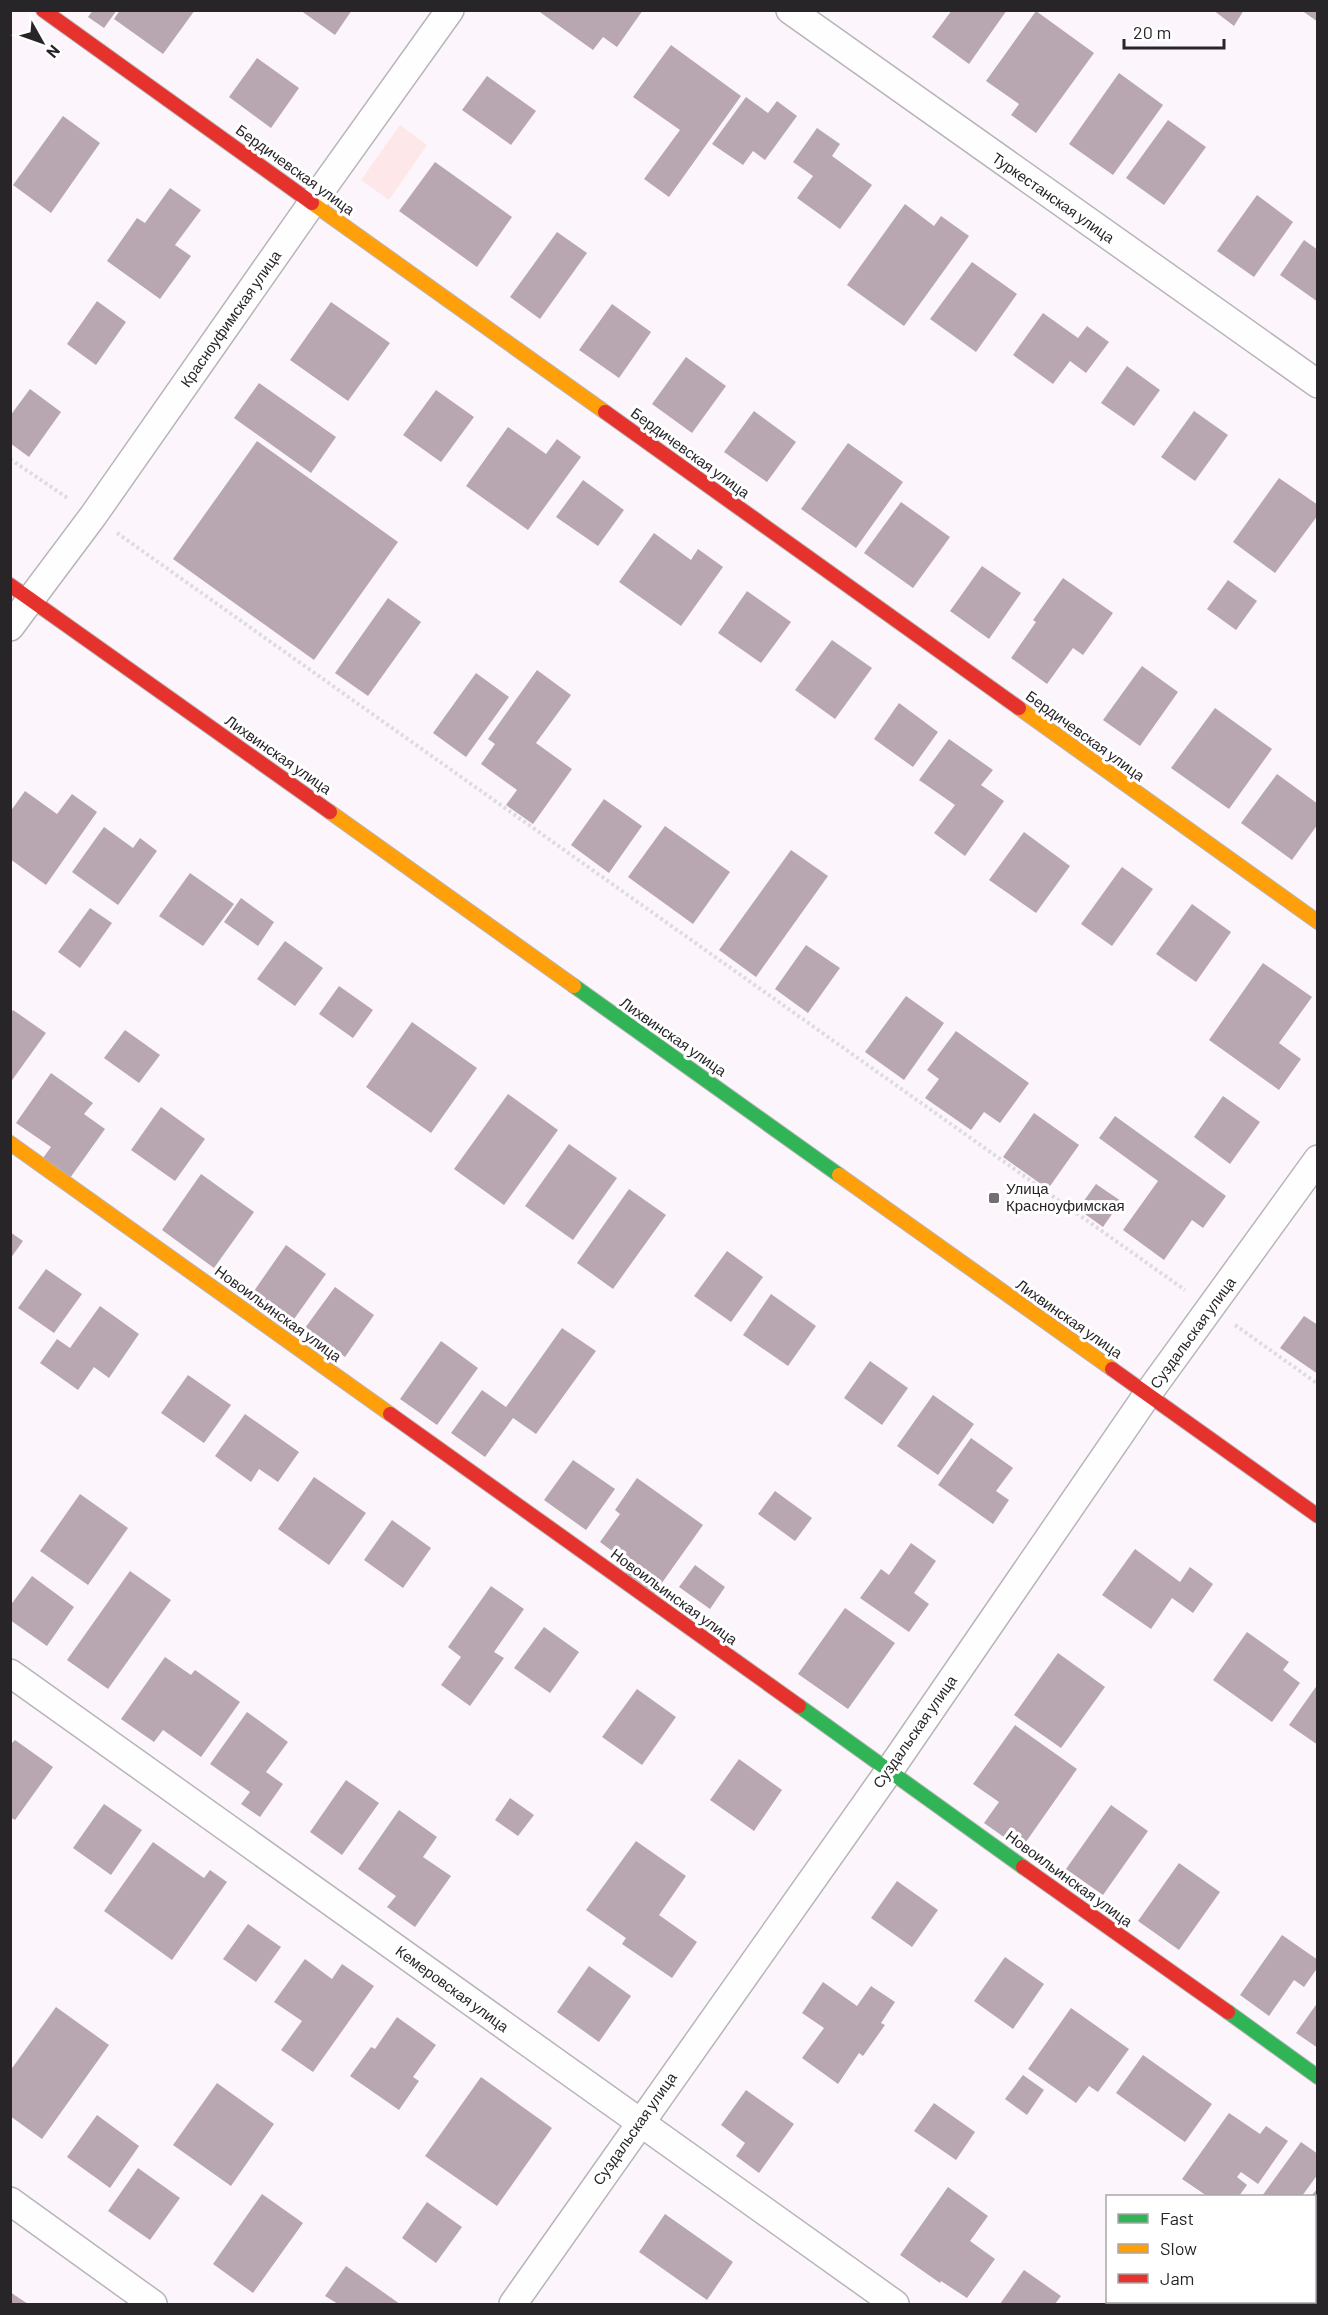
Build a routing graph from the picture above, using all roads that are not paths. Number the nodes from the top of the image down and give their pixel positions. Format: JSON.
{"nodes":[{"id":1,"x":43,"y":10,"type":"edge"},
{"id":2,"x":450,"y":10,"type":"edge"},
{"id":3,"x":790,"y":10,"type":"edge"},
{"id":4,"x":312,"y":203,"type":"junction"},
{"id":5,"x":1317,"y":384,"type":"edge"},
{"id":6,"x":20,"y":592,"type":"edge"},
{"id":7,"x":10,"y":627,"type":"edge"},
{"id":8,"x":1317,"y":922,"type":"edge"},
{"id":9,"x":10,"y":1143,"type":"edge"},
{"id":10,"x":1317,"y":1160,"type":"edge"},
{"id":11,"x":1147,"y":1395,"type":"junction"},
{"id":12,"x":1317,"y":1516,"type":"edge"},
{"id":13,"x":10,"y":1673,"type":"edge"},
{"id":14,"x":889,"y":1771,"type":"junction"},
{"id":15,"x":1317,"y":2077,"type":"edge"},
{"id":16,"x":640,"y":2122,"type":"junction"},
{"id":17,"x":10,"y":2201,"type":"edge"},
{"id":18,"x":153,"y":2304,"type":"edge"},
{"id":19,"x":513,"y":2304,"type":"edge"},
{"id":20,"x":895,"y":2304,"type":"edge"}],
"edges":[{"from":1,"to":4,"type":"street","name":"Бердичевская улица"},
{"from":2,"to":4,"type":"street","name":"Красноуфимская улица"},
{"from":3,"to":5,"type":"street","name":"Туркестанская улица"},
{"from":4,"to":6,"type":"street","name":"Красноуфимская улица"},
{"from":4,"to":8,"type":"street","name":"Бердичевская улица"},
{"from":6,"to":7,"type":"street","name":"Красноуфимская улица"},
{"from":6,"to":11,"type":"street","name":"Лихвинская улица"},
{"from":9,"to":14,"type":"street","name":"Новоильинская улица"},
{"from":10,"to":11,"type":"street","name":"Суздальская улица"},
{"from":11,"to":12,"type":"street","name":"Лихвинская улица"},
{"from":11,"to":14,"type":"street","name":"Суздальская улица"},
{"from":13,"to":16,"type":"street","name":"Кемеровская улица"},
{"from":14,"to":15,"type":"street","name":"Новоильинская улица"},
{"from":14,"to":16,"type":"street","name":"Суздальская улица"},
{"from":16,"to":19,"type":"street","name":"Суздальская улица"},
{"from":16,"to":20,"type":"street","name":"Кемеровская улица"},
{"from":17,"to":18,"type":"street"}]}
